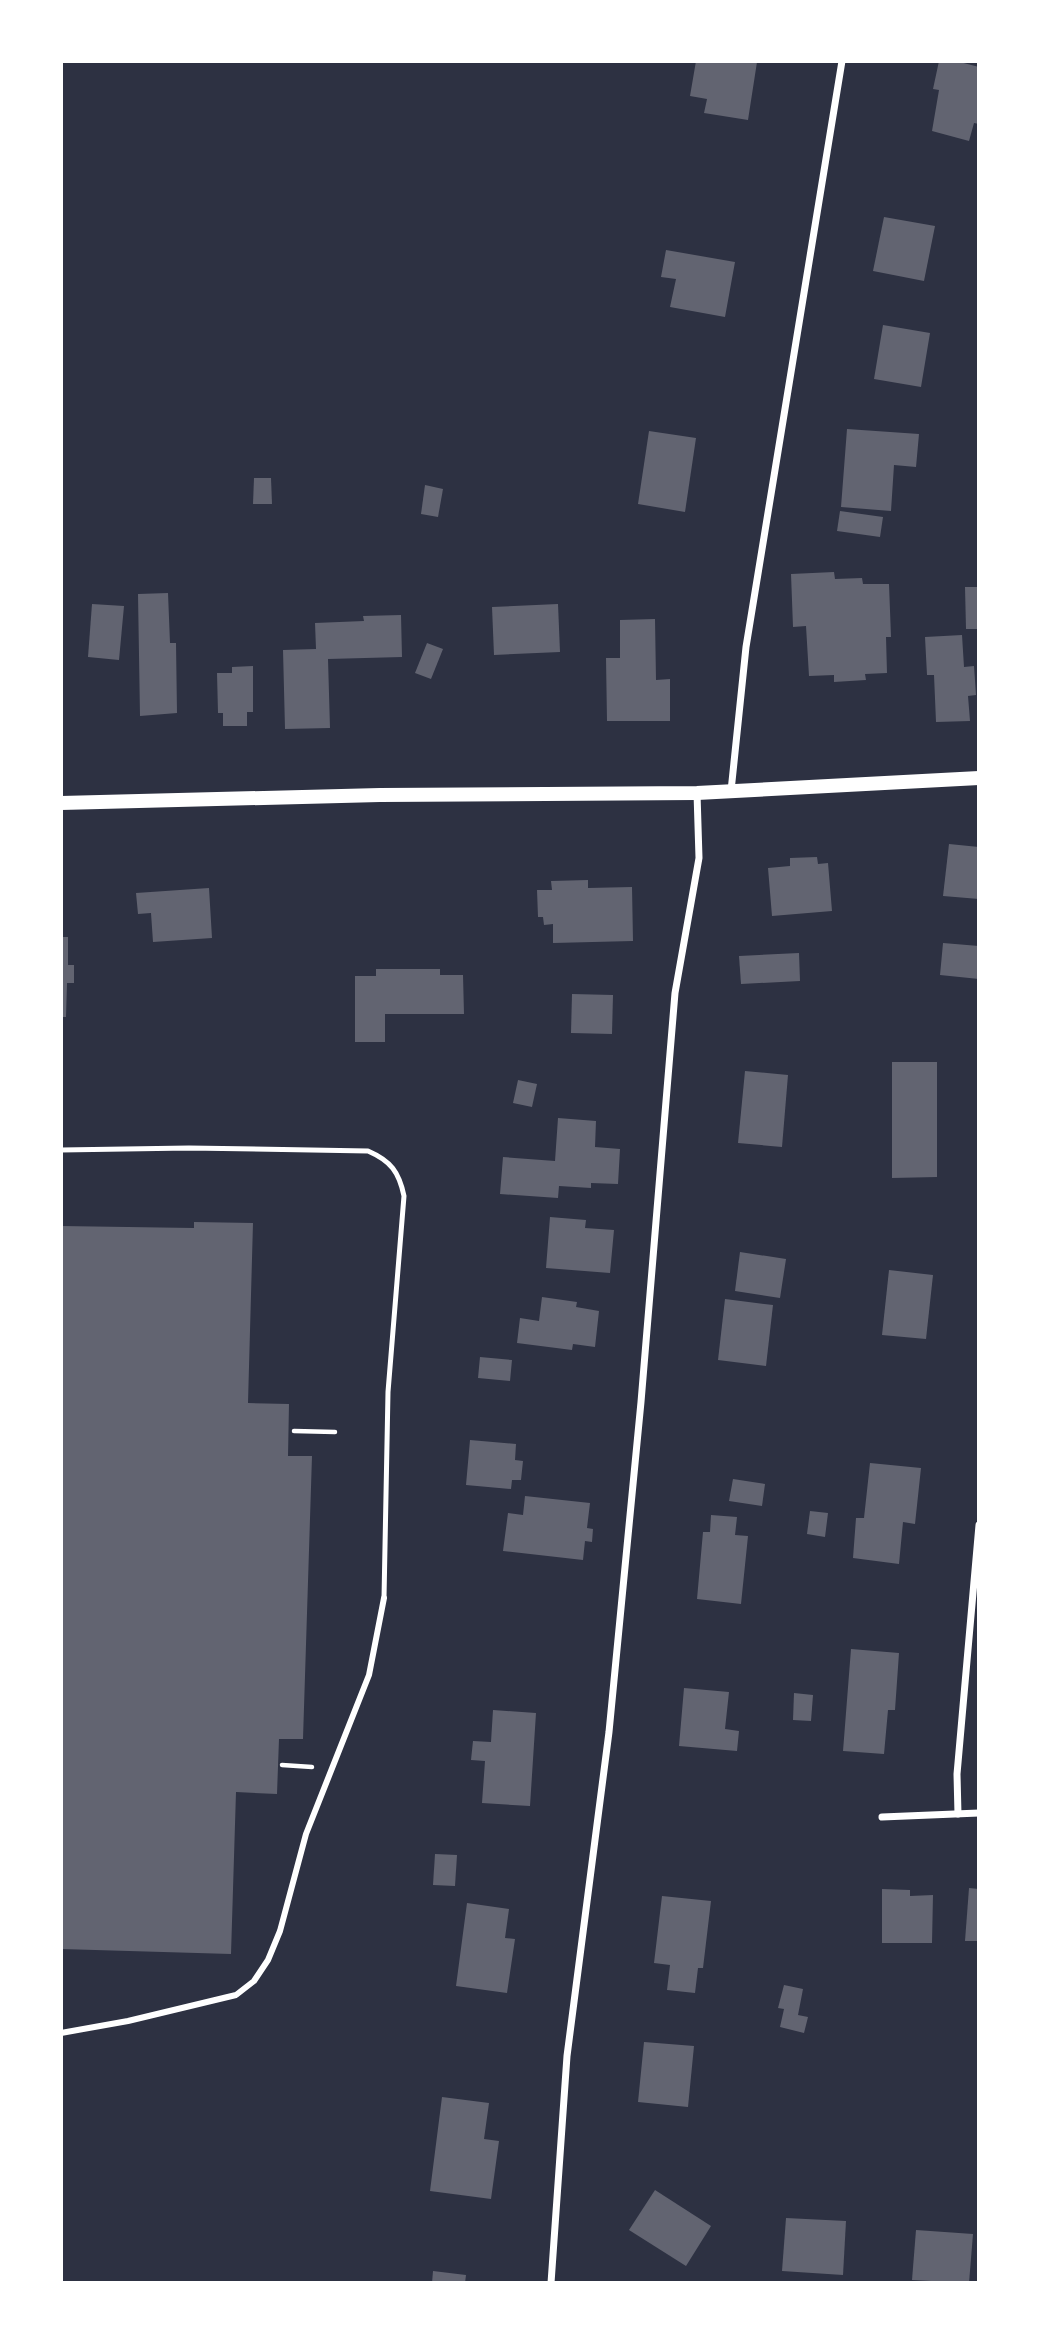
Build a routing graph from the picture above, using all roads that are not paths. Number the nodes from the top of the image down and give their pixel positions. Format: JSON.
{"nodes":[{"id":1,"x":842,"y":61,"type":"edge"},
{"id":2,"x":979,"y":778,"type":"edge"},
{"id":3,"x":731,"y":792,"type":"junction"},
{"id":4,"x":697,"y":793,"type":"junction"},
{"id":5,"x":61,"y":803,"type":"edge"},
{"id":6,"x":61,"y":1150,"type":"edge"},
{"id":7,"x":979,"y":1525,"type":"edge"},
{"id":8,"x":384,"y":1598,"type":"joint"},
{"id":9,"x":979,"y":1813,"type":"edge"},
{"id":10,"x":958,"y":1814,"type":"junction"},
{"id":11,"x":882,"y":1818,"type":"dead end"},
{"id":12,"x":61,"y":2033,"type":"edge"},
{"id":13,"x":551,"y":2283,"type":"edge"}],
"edges":[{"from":1,"to":3,"type":"street"},
{"from":2,"to":3,"type":"main road"},
{"from":3,"to":4,"type":"main road"},
{"from":4,"to":5,"type":"main road"},
{"from":4,"to":13,"type":"street"},
{"from":6,"to":8,"type":"lane"},
{"from":7,"to":10,"type":"street"},
{"from":8,"to":12,"type":"street"},
{"from":9,"to":10,"type":"street"},
{"from":10,"to":11,"type":"street"}]}
